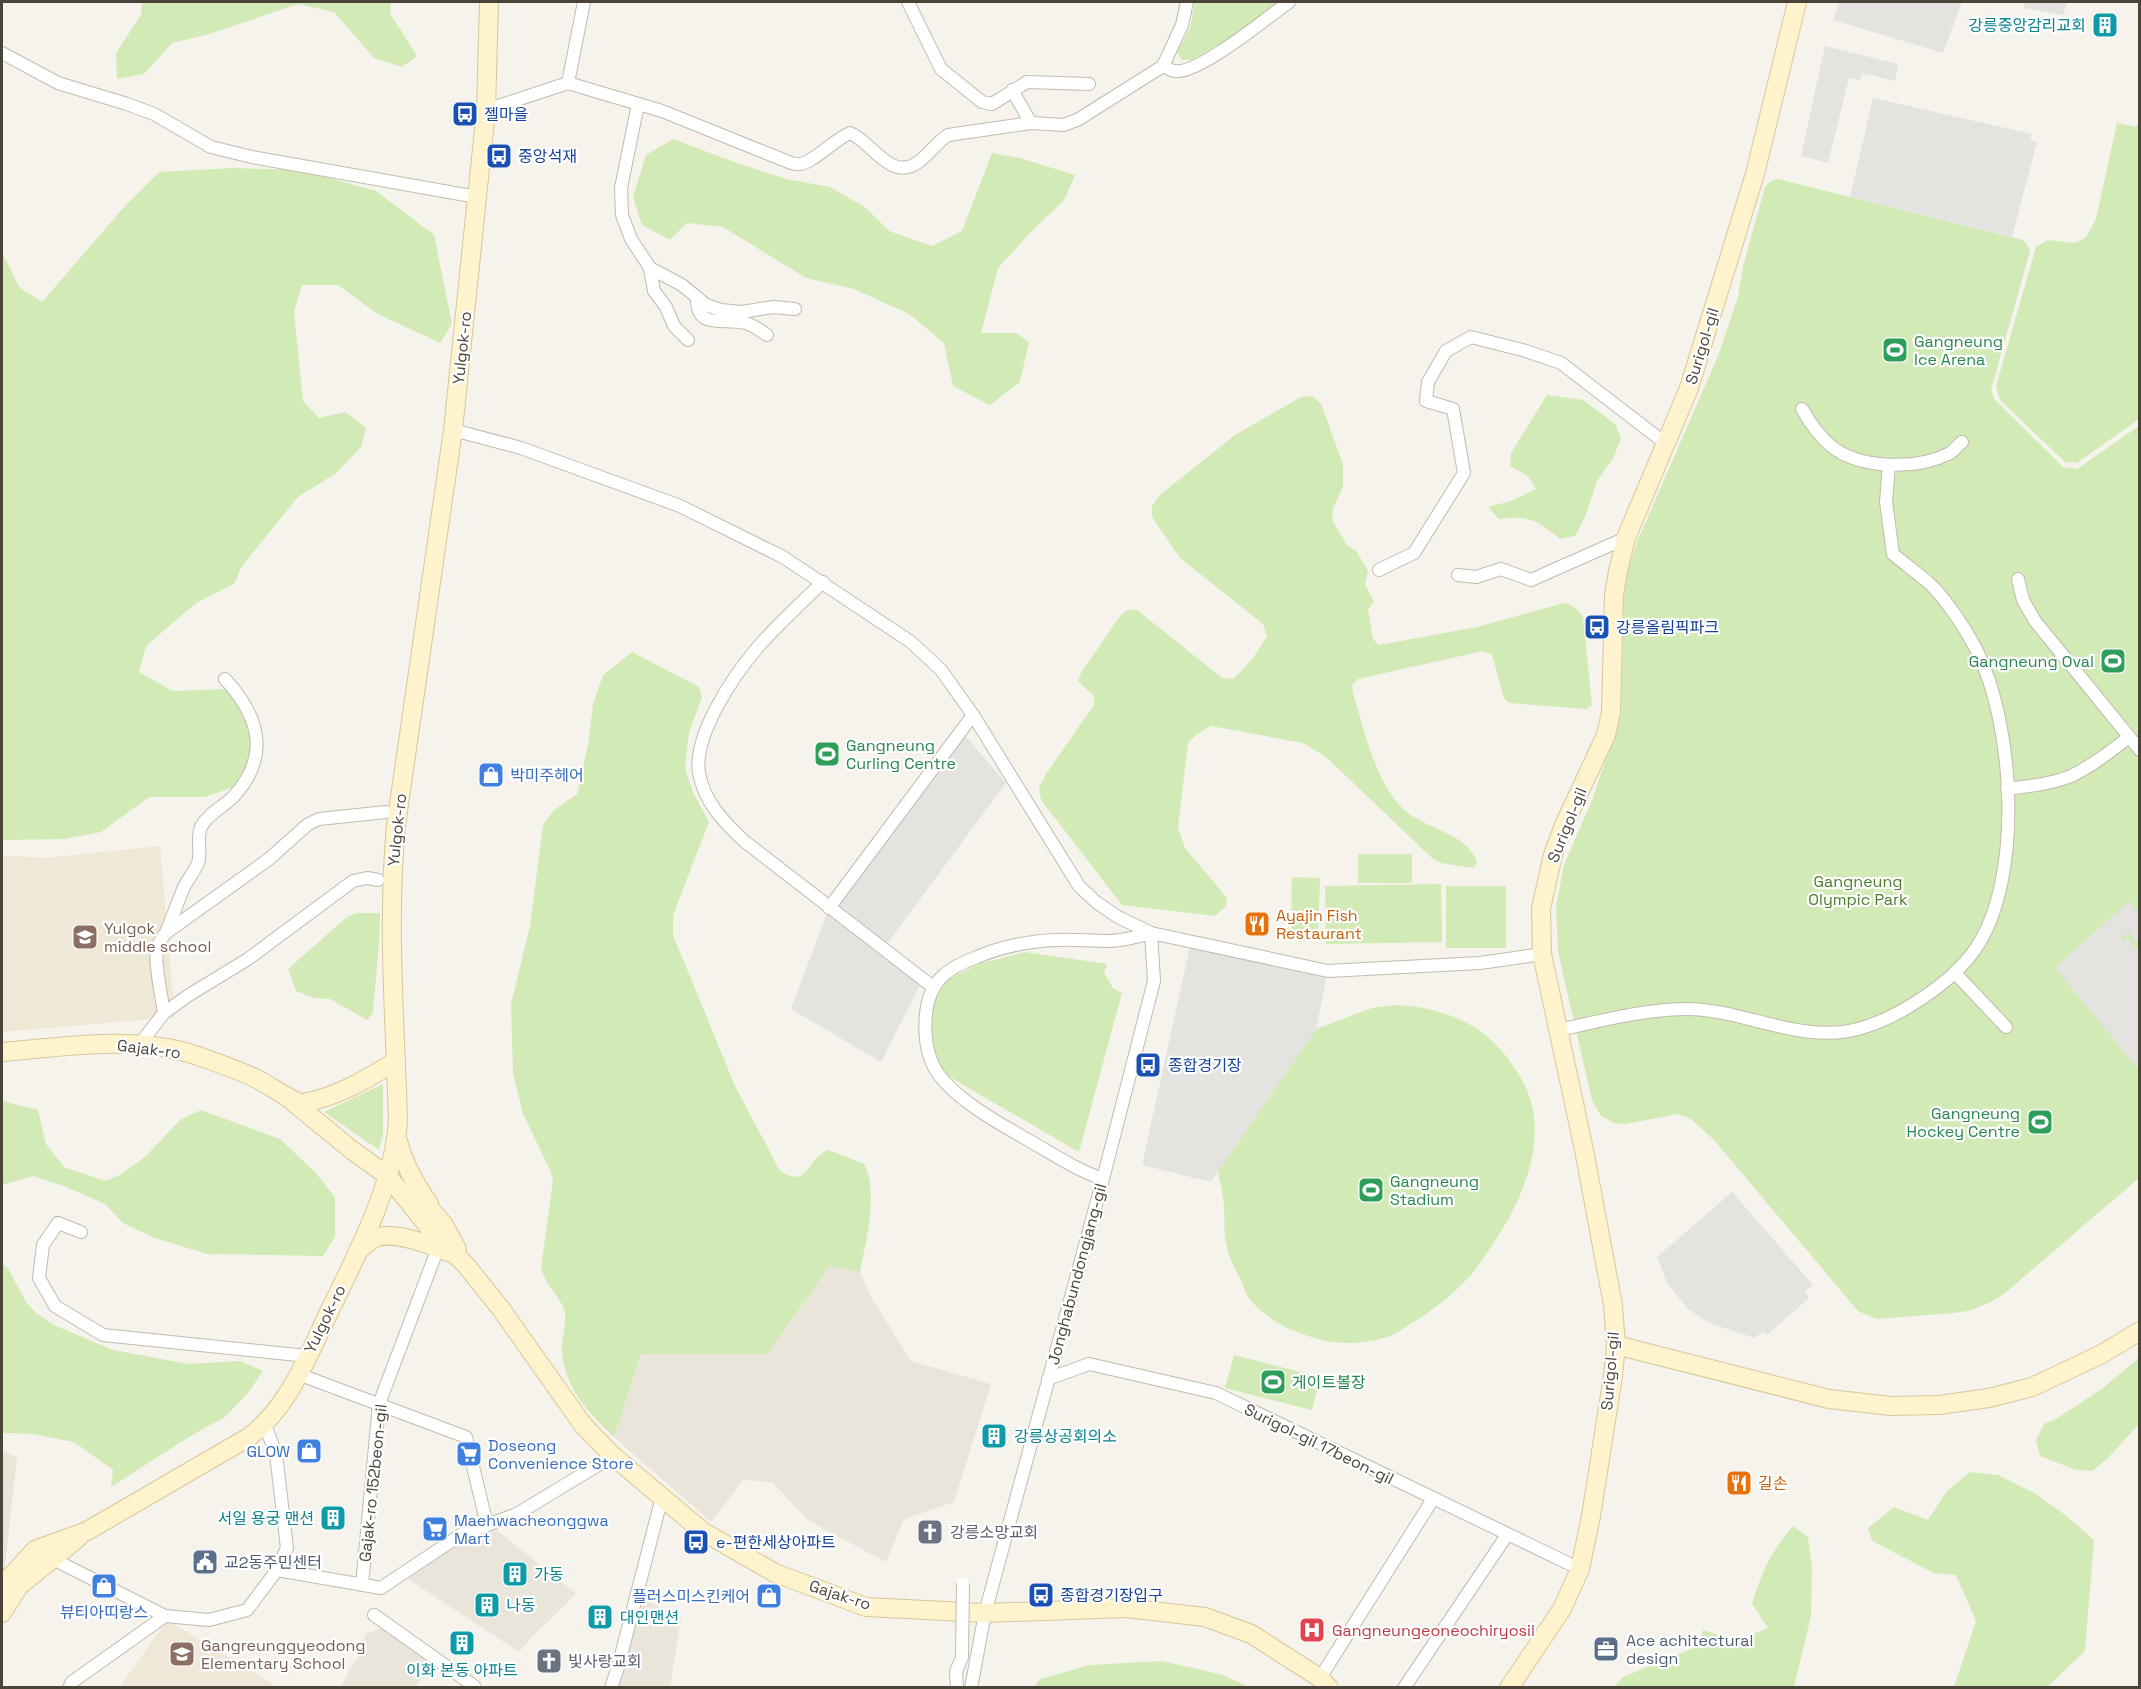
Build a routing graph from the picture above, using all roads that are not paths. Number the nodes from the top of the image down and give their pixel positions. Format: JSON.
{"nodes":[{"id":1,"x":489,"y":2,"type":"edge"},
{"id":2,"x":584,"y":2,"type":"edge"},
{"id":3,"x":908,"y":2,"type":"edge"},
{"id":4,"x":1187,"y":2,"type":"edge"},
{"id":5,"x":1289,"y":2,"type":"edge"},
{"id":6,"x":1797,"y":2,"type":"edge"},
{"id":7,"x":2,"y":53,"type":"edge"},
{"id":8,"x":1163,"y":66,"type":"junction"},
{"id":9,"x":568,"y":83,"type":"junction"},
{"id":10,"x":1089,"y":84,"type":"dead end"},
{"id":11,"x":1012,"y":90,"type":"junction"},
{"id":12,"x":638,"y":104,"type":"junction"},
{"id":13,"x":486,"y":110,"type":"junction"},
{"id":14,"x":1031,"y":123,"type":"junction"},
{"id":15,"x":477,"y":197,"type":"junction"},
{"id":16,"x":650,"y":268,"type":"junction"},
{"id":17,"x":697,"y":298,"type":"junction"},
{"id":18,"x":795,"y":309,"type":"dead end"},
{"id":19,"x":767,"y":335,"type":"dead end"},
{"id":20,"x":688,"y":340,"type":"dead end"},
{"id":21,"x":1802,"y":409,"type":"dead end"},
{"id":22,"x":448,"y":430,"type":"junction"},
{"id":23,"x":1962,"y":442,"type":"dead end"},
{"id":24,"x":1665,"y":443,"type":"junction"},
{"id":25,"x":1889,"y":465,"type":"junction"},
{"id":26,"x":1626,"y":538,"type":"junction"},
{"id":27,"x":1379,"y":570,"type":"dead end"},
{"id":28,"x":1458,"y":575,"type":"dead end"},
{"id":29,"x":2018,"y":579,"type":"dead end"},
{"id":30,"x":823,"y":582,"type":"junction"},
{"id":31,"x":225,"y":679,"type":"dead end"},
{"id":32,"x":973,"y":715,"type":"junction"},
{"id":33,"x":2129,"y":737,"type":"junction"},
{"id":34,"x":2139,"y":750,"type":"edge"},
{"id":35,"x":2007,"y":789,"type":"junction"},
{"id":36,"x":386,"y":812,"type":"dead end"},
{"id":37,"x":378,"y":880,"type":"dead end"},
{"id":38,"x":829,"y":908,"type":"junction"},
{"id":39,"x":166,"y":933,"type":"junction"},
{"id":40,"x":1151,"y":933,"type":"junction"},
{"id":41,"x":1542,"y":954,"type":"junction"},
{"id":42,"x":1955,"y":972,"type":"junction"},
{"id":43,"x":933,"y":987,"type":"junction"},
{"id":44,"x":164,"y":1013,"type":"junction"},
{"id":45,"x":2006,"y":1028,"type":"dead end"},
{"id":46,"x":1558,"y":1030,"type":"junction"},
{"id":47,"x":139,"y":1045,"type":"junction"},
{"id":48,"x":2,"y":1052,"type":"edge"},
{"id":49,"x":396,"y":1061,"type":"junction"},
{"id":50,"x":295,"y":1100,"type":"junction"},
{"id":51,"x":397,"y":1138,"type":"junction"},
{"id":52,"x":360,"y":1156,"type":"junction"},
{"id":53,"x":389,"y":1172,"type":"junction"},
{"id":54,"x":1103,"y":1179,"type":"junction"},
{"id":55,"x":376,"y":1207,"type":"junction"},
{"id":56,"x":444,"y":1225,"type":"junction"},
{"id":57,"x":81,"y":1232,"type":"dead end"},
{"id":58,"x":358,"y":1251,"type":"junction"},
{"id":59,"x":453,"y":1255,"type":"junction"},
{"id":60,"x":2139,"y":1331,"type":"edge"},
{"id":61,"x":1616,"y":1345,"type":"junction"},
{"id":62,"x":308,"y":1356,"type":"junction"},
{"id":63,"x":298,"y":1374,"type":"junction"},
{"id":64,"x":1048,"y":1378,"type":"junction"},
{"id":65,"x":379,"y":1404,"type":"junction"},
{"id":66,"x":265,"y":1425,"type":"junction"},
{"id":67,"x":613,"y":1456,"type":"junction"},
{"id":68,"x":662,"y":1497,"type":"junction"},
{"id":69,"x":1433,"y":1499,"type":"junction"},
{"id":70,"x":488,"y":1525,"type":"junction"},
{"id":71,"x":87,"y":1531,"type":"junction"},
{"id":72,"x":1507,"y":1535,"type":"junction"},
{"id":73,"x":53,"y":1559,"type":"junction"},
{"id":74,"x":1580,"y":1569,"type":"junction"},
{"id":75,"x":277,"y":1570,"type":"junction"},
{"id":76,"x":963,"y":1582,"type":"dead end"},
{"id":77,"x":362,"y":1585,"type":"junction"},
{"id":78,"x":2,"y":1586,"type":"edge"},
{"id":79,"x":2,"y":1613,"type":"edge"},
{"id":80,"x":985,"y":1613,"type":"junction"},
{"id":81,"x":374,"y":1615,"type":"dead end"},
{"id":82,"x":165,"y":1616,"type":"junction"},
{"id":83,"x":1325,"y":1683,"type":"edge"},
{"id":84,"x":69,"y":1688,"type":"edge"},
{"id":85,"x":472,"y":1688,"type":"edge"},
{"id":86,"x":611,"y":1688,"type":"edge"},
{"id":87,"x":957,"y":1688,"type":"edge"},
{"id":88,"x":971,"y":1688,"type":"edge"},
{"id":89,"x":1404,"y":1688,"type":"edge"},
{"id":90,"x":1509,"y":1688,"type":"edge"}],
"edges":[{"from":1,"to":13,"type":"street","name":"Yulgok-ro"},
{"from":2,"to":9,"type":"street"},
{"from":3,"to":11,"type":"street"},
{"from":4,"to":8,"type":"street"},
{"from":5,"to":8,"type":"street"},
{"from":6,"to":24,"type":"street","name":"Surigol-gil"},
{"from":7,"to":15,"type":"street"},
{"from":8,"to":14,"type":"street"},
{"from":9,"to":12,"type":"street"},
{"from":9,"to":13,"type":"street"},
{"from":10,"to":11,"type":"street"},
{"from":11,"to":14,"type":"street"},
{"from":12,"to":14,"type":"street"},
{"from":12,"to":16,"type":"street"},
{"from":13,"to":15,"type":"street","name":"Yulgok-ro"},
{"from":15,"to":22,"type":"street","name":"Yulgok-ro"},
{"from":16,"to":17,"type":"street"},
{"from":16,"to":20,"type":"street"},
{"from":17,"to":18,"type":"street"},
{"from":17,"to":19,"type":"street"},
{"from":21,"to":25,"type":"street"},
{"from":22,"to":30,"type":"street"},
{"from":22,"to":49,"type":"street","name":"Yulgok-ro"},
{"from":23,"to":25,"type":"street"},
{"from":24,"to":26,"type":"street","name":"Surigol-gil"},
{"from":24,"to":27,"type":"street"},
{"from":25,"to":35,"type":"street"},
{"from":26,"to":28,"type":"street"},
{"from":26,"to":41,"type":"street","name":"Surigol-gil"},
{"from":29,"to":33,"type":"street"},
{"from":30,"to":32,"type":"street"},
{"from":30,"to":38,"type":"street"},
{"from":31,"to":39,"type":"street"},
{"from":32,"to":38,"type":"street"},
{"from":32,"to":40,"type":"street"},
{"from":33,"to":34,"type":"street"},
{"from":33,"to":35,"type":"street"},
{"from":35,"to":42,"type":"street"},
{"from":36,"to":39,"type":"street"},
{"from":37,"to":44,"type":"street"},
{"from":38,"to":43,"type":"street"},
{"from":39,"to":44,"type":"street"},
{"from":40,"to":41,"type":"street"},
{"from":40,"to":43,"type":"street"},
{"from":40,"to":54,"type":"street","name":"Jonghabundongjang-gil"},
{"from":41,"to":46,"type":"street","name":"Surigol-gil"},
{"from":42,"to":45,"type":"street"},
{"from":42,"to":46,"type":"street"},
{"from":43,"to":54,"type":"street"},
{"from":44,"to":47,"type":"street"},
{"from":46,"to":61,"type":"street","name":"Surigol-gil"},
{"from":47,"to":48,"type":"street","name":"Gajak-ro"},
{"from":47,"to":50,"type":"street","name":"Gajak-ro"},
{"from":49,"to":50,"type":"street"},
{"from":49,"to":51,"type":"street","name":"Yulgok-ro"},
{"from":50,"to":52,"type":"street","name":"Gajak-ro"},
{"from":50,"to":53,"type":"street","name":"Gajak-ro"},
{"from":51,"to":53,"type":"street","name":"Yulgok-ro"},
{"from":51,"to":56,"type":"street"},
{"from":52,"to":53,"type":"street","name":"Gajak-ro"},
{"from":52,"to":55,"type":"street"},
{"from":53,"to":55,"type":"street","name":"Yulgok-ro"},
{"from":53,"to":56,"type":"street","name":"Gajak-ro"},
{"from":53,"to":59,"type":"street","name":"Gajak-ro"},
{"from":54,"to":64,"type":"street","name":"Jonghabundongjang-gil"},
{"from":55,"to":58,"type":"street","name":"Yulgok-ro"},
{"from":56,"to":59,"type":"street","name":"Gajak-ro"},
{"from":57,"to":62,"type":"street"},
{"from":58,"to":59,"type":"street"},
{"from":58,"to":62,"type":"street","name":"Yulgok-ro"},
{"from":59,"to":65,"type":"street","name":"Gajak-ro 152beon-gil"},
{"from":59,"to":67,"type":"street","name":"Gajak-ro"},
{"from":60,"to":61,"type":"street"},
{"from":61,"to":74,"type":"street","name":"Surigol-gil"},
{"from":62,"to":63,"type":"street","name":"Yulgok-ro"},
{"from":63,"to":65,"type":"street"},
{"from":63,"to":66,"type":"street","name":"Yulgok-ro"},
{"from":64,"to":69,"type":"street","name":"Surigol-gil 17beon-gil"},
{"from":64,"to":80,"type":"street","name":"Jonghabundongjang-gil"},
{"from":65,"to":70,"type":"street"},
{"from":65,"to":77,"type":"street","name":"Gajak-ro 152beon-gil"},
{"from":66,"to":71,"type":"street","name":"Yulgok-ro"},
{"from":66,"to":75,"type":"street"},
{"from":67,"to":68,"type":"street","name":"Gajak-ro"},
{"from":67,"to":70,"type":"street"},
{"from":68,"to":80,"type":"street","name":"Gajak-ro"},
{"from":68,"to":86,"type":"street"},
{"from":69,"to":72,"type":"street","name":"Surigol-gil 17beon-gil"},
{"from":69,"to":83,"type":"street"},
{"from":70,"to":77,"type":"street"},
{"from":71,"to":73,"type":"street","name":"Yulgok-ro"},
{"from":71,"to":78,"type":"street","name":"Yulgok-ro"},
{"from":72,"to":74,"type":"street","name":"Surigol-gil 17beon-gil"},
{"from":72,"to":89,"type":"street"},
{"from":73,"to":79,"type":"street","name":"Yulgok-ro"},
{"from":73,"to":82,"type":"street"},
{"from":74,"to":90,"type":"street","name":"Surigol-gil"},
{"from":75,"to":77,"type":"street"},
{"from":75,"to":82,"type":"street"},
{"from":76,"to":87,"type":"street","bridge":true},
{"from":80,"to":83,"type":"street","name":"Gajak-ro"},
{"from":80,"to":88,"type":"street","name":"Jonghabundongjang-gil"},
{"from":81,"to":85,"type":"street"},
{"from":82,"to":84,"type":"street"}]}
